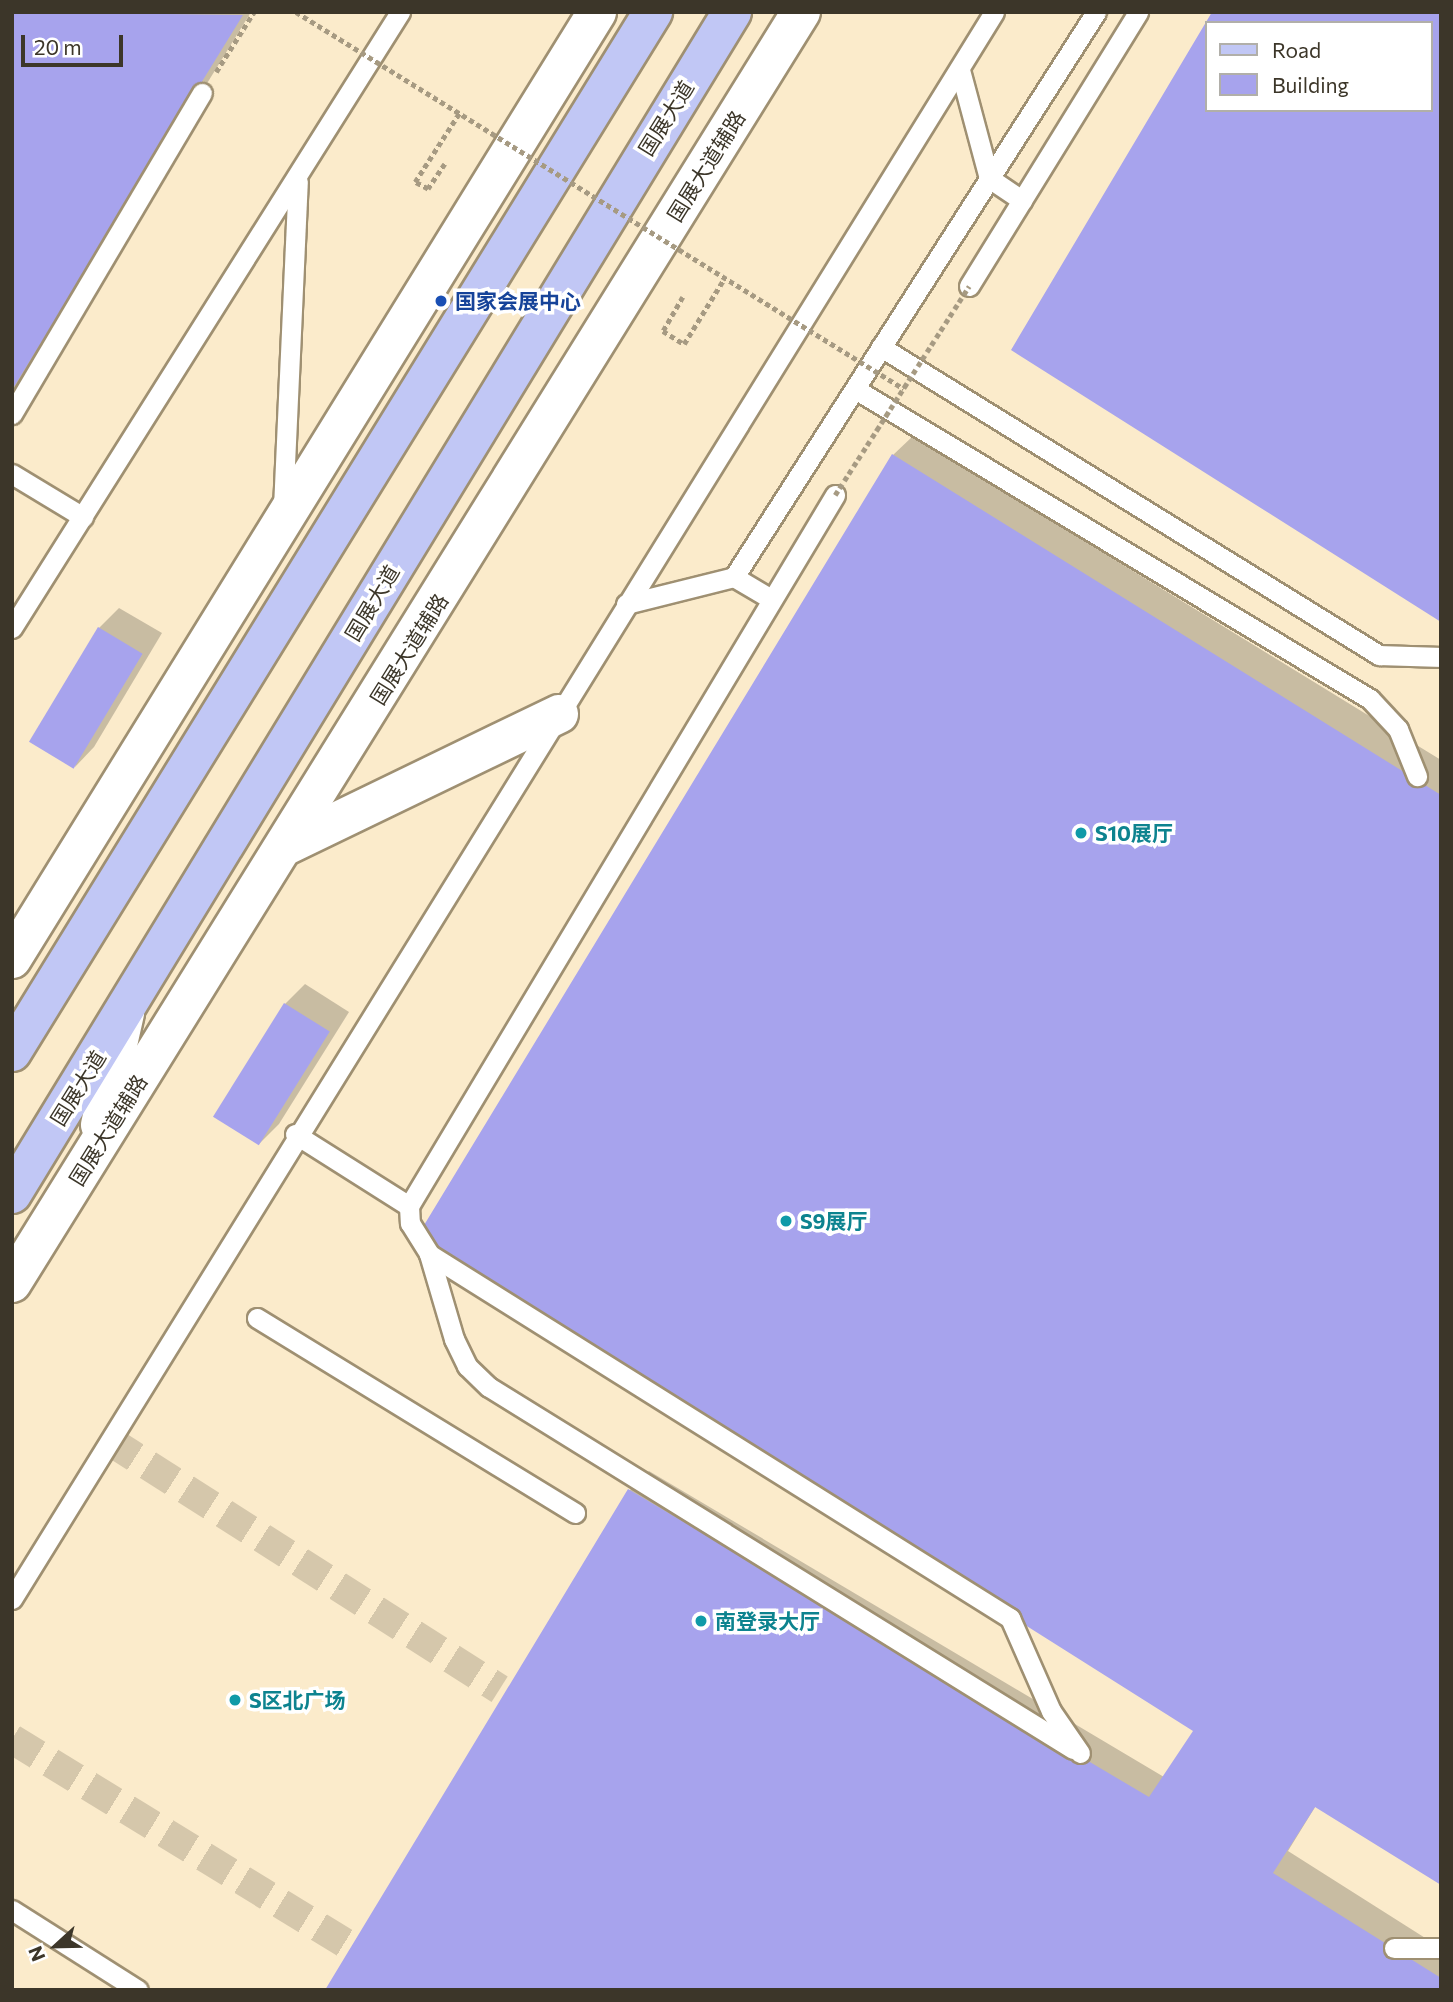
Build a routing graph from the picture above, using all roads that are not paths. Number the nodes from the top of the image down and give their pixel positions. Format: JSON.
{"nodes":[{"id":1,"x":400,"y":12,"type":"edge"},
{"id":2,"x":597,"y":12,"type":"edge"},
{"id":3,"x":653,"y":12,"type":"edge"},
{"id":4,"x":732,"y":12,"type":"edge"},
{"id":5,"x":801,"y":12,"type":"edge"},
{"id":6,"x":994,"y":12,"type":"edge"},
{"id":7,"x":1096,"y":12,"type":"edge"},
{"id":8,"x":1138,"y":12,"type":"edge"},
{"id":9,"x":960,"y":70,"type":"junction"},
{"id":10,"x":202,"y":93,"type":"road end"},
{"id":11,"x":989,"y":178,"type":"junction"},
{"id":12,"x":298,"y":180,"type":"junction"},
{"id":13,"x":1022,"y":200,"type":"junction"},
{"id":14,"x":969,"y":286,"type":"road end"},
{"id":15,"x":881,"y":347,"type":"junction"},
{"id":16,"x":855,"y":389,"type":"junction"},
{"id":17,"x":12,"y":414,"type":"edge"},
{"id":18,"x":12,"y":474,"type":"edge"},
{"id":19,"x":835,"y":495,"type":"road end"},
{"id":20,"x":82,"y":517,"type":"junction"},
{"id":21,"x":283,"y":521,"type":"junction"},
{"id":22,"x":734,"y":577,"type":"junction"},
{"id":23,"x":771,"y":599,"type":"junction"},
{"id":24,"x":626,"y":604,"type":"junction"},
{"id":25,"x":12,"y":628,"type":"edge"},
{"id":26,"x":1441,"y":657,"type":"edge"},
{"id":27,"x":559,"y":714,"type":"junction"},
{"id":28,"x":1417,"y":776,"type":"dead end"},
{"id":29,"x":288,"y":845,"type":"junction"},
{"id":30,"x":72,"y":955,"type":"junction"},
{"id":31,"x":12,"y":959,"type":"edge"},
{"id":32,"x":12,"y":1006,"type":"edge"},
{"id":33,"x":125,"y":1013,"type":"junction"},
{"id":34,"x":12,"y":1052,"type":"edge"},
{"id":35,"x":295,"y":1134,"type":"junction"},
{"id":36,"x":94,"y":1151,"type":"junction"},
{"id":37,"x":12,"y":1194,"type":"edge"},
{"id":38,"x":409,"y":1206,"type":"junction"},
{"id":39,"x":429,"y":1254,"type":"junction"},
{"id":40,"x":12,"y":1283,"type":"edge"},
{"id":41,"x":257,"y":1318,"type":"dead end"},
{"id":42,"x":575,"y":1514,"type":"dead end"},
{"id":43,"x":12,"y":1599,"type":"edge"},
{"id":44,"x":12,"y":1910,"type":"edge"},
{"id":45,"x":1394,"y":1948,"type":"dead end"},
{"id":46,"x":1441,"y":1948,"type":"edge"},
{"id":47,"x":138,"y":1990,"type":"edge"}],
"edges":[{"from":1,"to":12,"type":"lane"},
{"from":2,"to":21,"type":"street"},
{"from":3,"to":30,"type":"main road"},
{"from":4,"to":33,"type":"main road","name":"国展大道"},
{"from":5,"to":29,"type":"street","name":"国展大道辅路"},
{"from":6,"to":9,"type":"lane"},
{"from":7,"to":11,"type":"lane"},
{"from":8,"to":13,"type":"lane"},
{"from":9,"to":11,"type":"lane"},
{"from":9,"to":24,"type":"lane"},
{"from":10,"to":17,"type":"lane"},
{"from":11,"to":13,"type":"lane"},
{"from":11,"to":15,"type":"lane"},
{"from":12,"to":20,"type":"lane"},
{"from":12,"to":21,"type":"lane"},
{"from":13,"to":14,"type":"lane"},
{"from":15,"to":16,"type":"lane"},
{"from":15,"to":26,"type":"lane"},
{"from":16,"to":22,"type":"lane"},
{"from":16,"to":28,"type":"lane"},
{"from":18,"to":20,"type":"lane"},
{"from":19,"to":23,"type":"lane"},
{"from":20,"to":25,"type":"lane"},
{"from":21,"to":31,"type":"street"},
{"from":22,"to":23,"type":"lane"},
{"from":22,"to":24,"type":"lane"},
{"from":23,"to":38,"type":"lane"},
{"from":24,"to":27,"type":"lane"},
{"from":27,"to":29,"type":"street"},
{"from":27,"to":35,"type":"lane"},
{"from":29,"to":36,"type":"street","name":"国展大道辅路"},
{"from":30,"to":32,"type":"main road"},
{"from":30,"to":34,"type":"main road"},
{"from":33,"to":36,"type":"street"},
{"from":33,"to":37,"type":"main road","name":"国展大道"},
{"from":35,"to":38,"type":"lane"},
{"from":35,"to":43,"type":"lane"},
{"from":36,"to":40,"type":"street","name":"国展大道辅路"},
{"from":38,"to":39,"type":"lane"},
{"from":39,"to":39,"type":"lane"},
{"from":41,"to":42,"type":"lane"},
{"from":44,"to":47,"type":"lane"},
{"from":45,"to":46,"type":"lane"}]}
